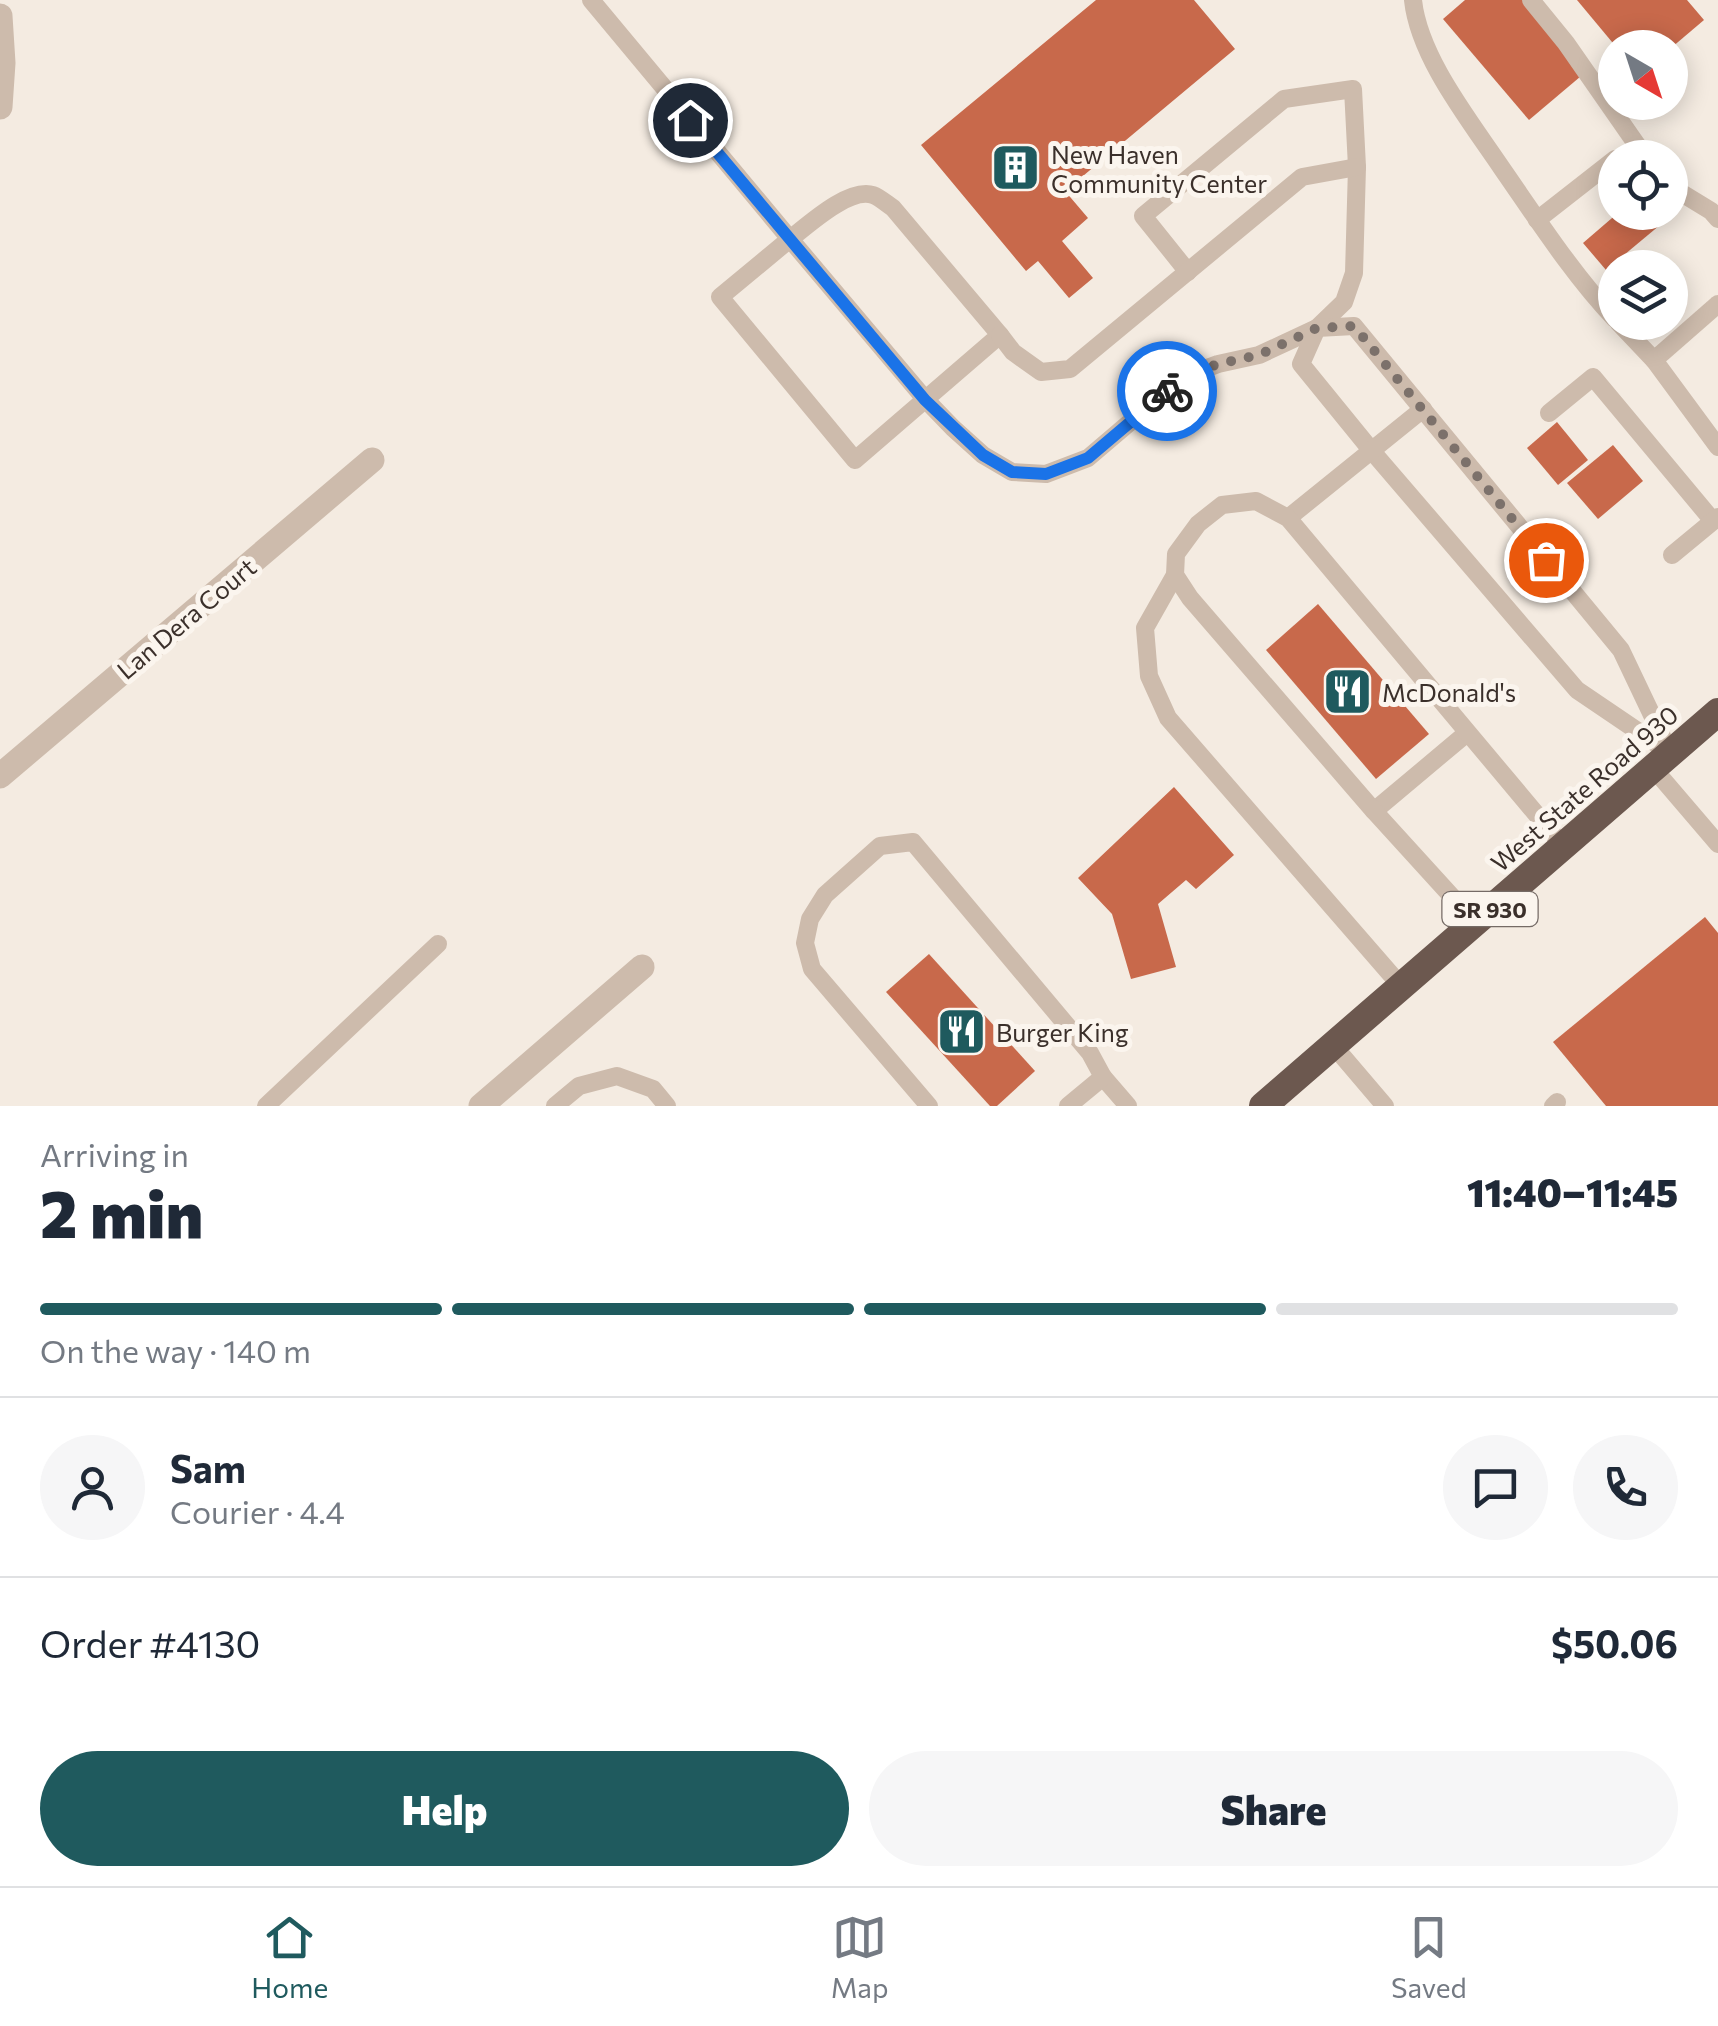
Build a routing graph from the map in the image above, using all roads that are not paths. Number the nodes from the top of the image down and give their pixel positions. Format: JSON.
{"nodes":[{"id":1,"x":590,"y":0,"type":"edge"},
{"id":2,"x":1412,"y":0,"type":"edge"},
{"id":3,"x":1531,"y":0,"type":"edge"},
{"id":4,"x":0,"y":16,"type":"edge"},
{"id":5,"x":0,"y":107,"type":"edge"},
{"id":6,"x":1634,"y":140,"type":"edge"},
{"id":7,"x":1358,"y":167,"type":"junction"},
{"id":8,"x":1598,"y":172,"type":"edge"},
{"id":9,"x":1688,"y":197,"type":"edge"},
{"id":10,"x":1718,"y":219,"type":"edge"},
{"id":11,"x":1537,"y":220,"type":"junction"},
{"id":12,"x":790,"y":239,"type":"junction"},
{"id":13,"x":1188,"y":272,"type":"junction"},
{"id":14,"x":1598,"y":298,"type":"edge"},
{"id":15,"x":1718,"y":304,"type":"edge"},
{"id":16,"x":1317,"y":328,"type":"junction"},
{"id":17,"x":1000,"y":335,"type":"junction"},
{"id":18,"x":1635,"y":340,"type":"edge"},
{"id":19,"x":1654,"y":360,"type":"junction"},
{"id":20,"x":925,"y":400,"type":"junction"},
{"id":21,"x":1422,"y":409,"type":"junction"},
{"id":22,"x":1549,"y":413,"type":"dead end"},
{"id":23,"x":1718,"y":446,"type":"edge"},
{"id":24,"x":1371,"y":450,"type":"junction"},
{"id":25,"x":372,"y":460,"type":"dead end"},
{"id":26,"x":1288,"y":518,"type":"junction"},
{"id":27,"x":1716,"y":519,"type":"edge"},
{"id":28,"x":1672,"y":555,"type":"dead end"},
{"id":29,"x":1175,"y":575,"type":"junction"},
{"id":30,"x":1718,"y":712,"type":"edge"},
{"id":31,"x":1467,"y":734,"type":"junction"},
{"id":32,"x":1661,"y":761,"type":"junction"},
{"id":33,"x":0,"y":776,"type":"edge"},
{"id":34,"x":1374,"y":811,"type":"junction"},
{"id":35,"x":1718,"y":844,"type":"edge"},
{"id":36,"x":1563,"y":846,"type":"junction"},
{"id":37,"x":1475,"y":922,"type":"junction"},
{"id":38,"x":438,"y":944,"type":"dead end"},
{"id":39,"x":642,"y":967,"type":"dead end"},
{"id":40,"x":1401,"y":986,"type":"junction"},
{"id":41,"x":1333,"y":1045,"type":"junction"},
{"id":42,"x":1102,"y":1077,"type":"junction"},
{"id":43,"x":1277,"y":1101,"type":"edge"},
{"id":44,"x":266,"y":1106,"type":"edge"},
{"id":45,"x":481,"y":1106,"type":"edge"},
{"id":46,"x":555,"y":1106,"type":"edge"},
{"id":47,"x":667,"y":1106,"type":"edge"},
{"id":48,"x":929,"y":1106,"type":"edge"},
{"id":49,"x":1068,"y":1106,"type":"edge"},
{"id":50,"x":1128,"y":1106,"type":"edge"},
{"id":51,"x":1385,"y":1106,"type":"edge"}],
"edges":[{"from":1,"to":12,"type":"lane"},
{"from":2,"to":11,"type":"lane"},
{"from":3,"to":6,"type":"lane"},
{"from":4,"to":5,"type":"street"},
{"from":7,"to":13,"type":"lane"},
{"from":7,"to":13,"type":"lane"},
{"from":7,"to":16,"type":"lane"},
{"from":8,"to":11,"type":"lane"},
{"from":9,"to":10,"type":"lane"},
{"from":11,"to":14,"type":"lane"},
{"from":12,"to":17,"type":"lane"},
{"from":12,"to":20,"type":"lane"},
{"from":12,"to":20,"type":"lane"},
{"from":13,"to":17,"type":"lane"},
{"from":15,"to":19,"type":"lane"},
{"from":16,"to":20,"type":"lane"},
{"from":16,"to":21,"type":"lane"},
{"from":16,"to":24,"type":"lane"},
{"from":17,"to":20,"type":"lane"},
{"from":18,"to":19,"type":"lane"},
{"from":19,"to":23,"type":"lane"},
{"from":21,"to":24,"type":"lane"},
{"from":21,"to":32,"type":"lane"},
{"from":22,"to":27,"type":"lane"},
{"from":24,"to":26,"type":"lane"},
{"from":24,"to":32,"type":"lane"},
{"from":25,"to":33,"type":"street","name":"Lan Dera Court"},
{"from":26,"to":29,"type":"lane"},
{"from":26,"to":31,"type":"lane"},
{"from":27,"to":28,"type":"lane"},
{"from":29,"to":34,"type":"lane"},
{"from":29,"to":40,"type":"lane"},
{"from":30,"to":32,"type":"highway","name":"West State Road 930","number":"SR 930"},
{"from":31,"to":34,"type":"lane"},
{"from":31,"to":36,"type":"lane"},
{"from":32,"to":35,"type":"lane"},
{"from":32,"to":36,"type":"highway","name":"West State Road 930","number":"SR 930"},
{"from":34,"to":37,"type":"lane"},
{"from":36,"to":37,"type":"highway","name":"West State Road 930","number":"SR 930"},
{"from":37,"to":40,"type":"highway","name":"West State Road 930","number":"SR 930"},
{"from":38,"to":44,"type":"lane"},
{"from":39,"to":45,"type":"street"},
{"from":40,"to":41,"type":"highway","name":"West State Road 930","number":"SR 930"},
{"from":41,"to":43,"type":"highway","name":"West State Road 930","number":"SR 930"},
{"from":41,"to":51,"type":"lane"},
{"from":42,"to":48,"type":"lane"},
{"from":42,"to":49,"type":"lane"},
{"from":42,"to":50,"type":"lane"},
{"from":46,"to":47,"type":"lane"}]}
